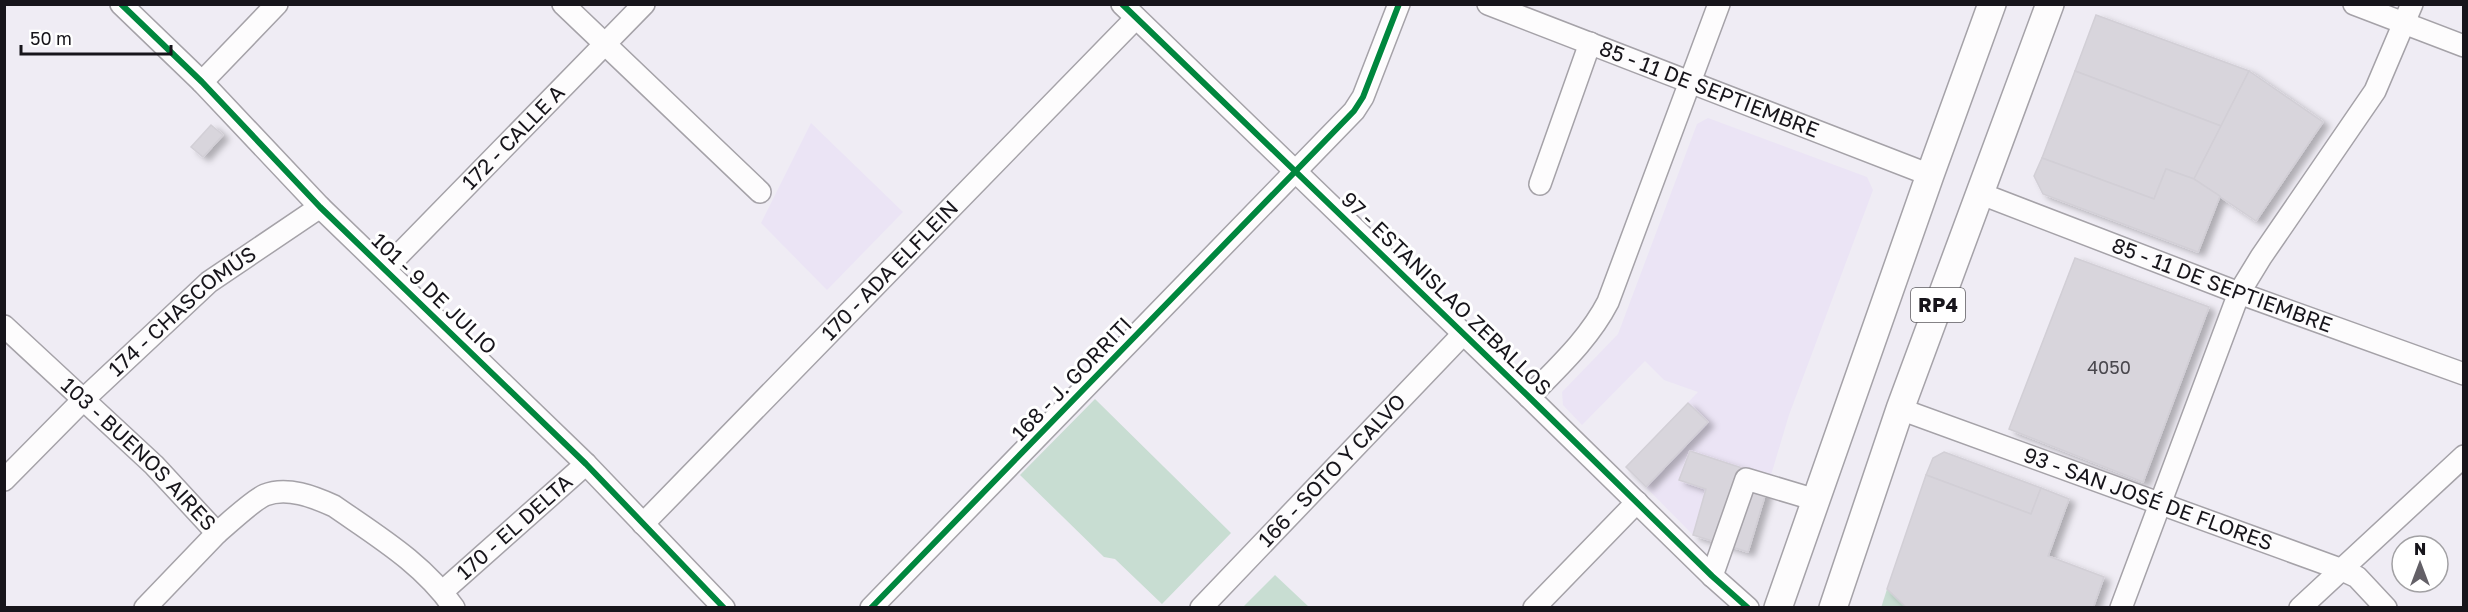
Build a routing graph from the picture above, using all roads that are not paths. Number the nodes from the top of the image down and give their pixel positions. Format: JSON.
{"nodes":[{"id":1,"x":121,"y":4,"type":"edge"},
{"id":2,"x":277,"y":4,"type":"edge"},
{"id":3,"x":563,"y":4,"type":"edge"},
{"id":4,"x":644,"y":4,"type":"edge"},
{"id":5,"x":1399,"y":4,"type":"edge"},
{"id":6,"x":1488,"y":4,"type":"edge"},
{"id":7,"x":1719,"y":4,"type":"edge"},
{"id":8,"x":1992,"y":4,"type":"edge"},
{"id":9,"x":2050,"y":4,"type":"edge"},
{"id":10,"x":2354,"y":4,"type":"edge"},
{"id":11,"x":1129,"y":11,"type":"edge"},
{"id":12,"x":2408,"y":14,"type":"edge"},
{"id":13,"x":1590,"y":43,"type":"junction"},
{"id":14,"x":604,"y":45,"type":"junction"},
{"id":15,"x":2463,"y":46,"type":"edge"},
{"id":16,"x":202,"y":82,"type":"junction"},
{"id":17,"x":1691,"y":82,"type":"junction"},
{"id":18,"x":1296,"y":173,"type":"junction"},
{"id":19,"x":1930,"y":175,"type":"junction"},
{"id":20,"x":1540,"y":184,"type":"dead end"},
{"id":21,"x":760,"y":192,"type":"dead end"},
{"id":22,"x":1979,"y":193,"type":"junction"},
{"id":23,"x":320,"y":207,"type":"junction"},
{"id":24,"x":385,"y":269,"type":"junction"},
{"id":25,"x":2240,"y":293,"type":"junction"},
{"id":26,"x":4,"y":326,"type":"edge"},
{"id":27,"x":1464,"y":333,"type":"junction"},
{"id":28,"x":2463,"y":374,"type":"edge"},
{"id":29,"x":1529,"y":397,"type":"junction"},
{"id":30,"x":84,"y":399,"type":"junction"},
{"id":31,"x":1899,"y":409,"type":"junction"},
{"id":32,"x":2463,"y":456,"type":"edge"},
{"id":33,"x":586,"y":464,"type":"junction"},
{"id":34,"x":4,"y":480,"type":"edge"},
{"id":35,"x":1816,"y":500,"type":"junction"},
{"id":36,"x":1637,"y":502,"type":"junction"},
{"id":37,"x":2160,"y":503,"type":"junction"},
{"id":38,"x":643,"y":524,"type":"junction"},
{"id":39,"x":217,"y":533,"type":"junction"},
{"id":40,"x":2340,"y":569,"type":"junction"},
{"id":41,"x":1712,"y":576,"type":"junction"},
{"id":42,"x":448,"y":599,"type":"edge"},
{"id":43,"x":145,"y":608,"type":"edge"},
{"id":44,"x":724,"y":608,"type":"edge"},
{"id":45,"x":871,"y":608,"type":"edge"},
{"id":46,"x":1201,"y":608,"type":"edge"},
{"id":47,"x":1534,"y":608,"type":"edge"},
{"id":48,"x":1748,"y":608,"type":"edge"},
{"id":49,"x":1778,"y":608,"type":"edge"},
{"id":50,"x":1833,"y":608,"type":"edge"},
{"id":51,"x":2121,"y":608,"type":"edge"},
{"id":52,"x":2300,"y":608,"type":"edge"},
{"id":53,"x":2386,"y":608,"type":"edge"}],
"edges":[{"from":1,"to":16,"type":"street","name":"101 - 9 DE JULIO"},
{"from":2,"to":16,"type":"street"},
{"from":3,"to":14,"type":"street"},
{"from":4,"to":14,"type":"street","name":"172 - CALLE A"},
{"from":5,"to":18,"type":"street","name":"168 - J. GORRITI"},
{"from":6,"to":13,"type":"street","name":"85 - 11 DE SEPTIEMBRE"},
{"from":7,"to":17,"type":"street"},
{"from":8,"to":19,"type":"main road","number":"RP4"},
{"from":9,"to":22,"type":"main road","number":"RP4"},
{"from":10,"to":12,"type":"street"},
{"from":11,"to":18,"type":"street","name":"97 - ESTANISLAO ZEBALLOS"},
{"from":11,"to":38,"type":"street","name":"170 - ADA ELFLEIN"},
{"from":12,"to":15,"type":"street"},
{"from":12,"to":25,"type":"street"},
{"from":13,"to":17,"type":"street","name":"85 - 11 DE SEPTIEMBRE"},
{"from":13,"to":20,"type":"street"},
{"from":14,"to":21,"type":"street"},
{"from":14,"to":24,"type":"street","name":"172 - CALLE A"},
{"from":16,"to":23,"type":"street","name":"101 - 9 DE JULIO"},
{"from":17,"to":19,"type":"street","name":"85 - 11 DE SEPTIEMBRE"},
{"from":17,"to":29,"type":"street"},
{"from":18,"to":27,"type":"street","name":"97 - ESTANISLAO ZEBALLOS"},
{"from":18,"to":45,"type":"street","name":"168 - J. GORRITI"},
{"from":19,"to":35,"type":"main road","number":"RP4"},
{"from":22,"to":25,"type":"street","name":"85 - 11 DE SEPTIEMBRE"},
{"from":22,"to":31,"type":"main road","number":"RP4"},
{"from":23,"to":24,"type":"street","name":"101 - 9 DE JULIO"},
{"from":23,"to":30,"type":"street","name":"174 - CHASCOMÚS"},
{"from":24,"to":33,"type":"street","name":"101 - 9 DE JULIO"},
{"from":25,"to":28,"type":"street","name":"85 - 11 DE SEPTIEMBRE"},
{"from":25,"to":37,"type":"street"},
{"from":26,"to":30,"type":"street","name":"103 - BUENOS AIRES"},
{"from":27,"to":29,"type":"street","name":"97 - ESTANISLAO ZEBALLOS"},
{"from":27,"to":46,"type":"street","name":"166 - SOTO Y CALVO"},
{"from":29,"to":36,"type":"street","name":"97 - ESTANISLAO ZEBALLOS"},
{"from":30,"to":34,"type":"street","name":"174 - CHASCOMÚS"},
{"from":30,"to":39,"type":"street","name":"103 - BUENOS AIRES"},
{"from":31,"to":37,"type":"street","name":"93 - SAN JOSÉ DE FLORES"},
{"from":31,"to":50,"type":"main road","number":"RP4"},
{"from":32,"to":40,"type":"street"},
{"from":33,"to":38,"type":"street","name":"101 - 9 DE JULIO"},
{"from":33,"to":42,"type":"street","name":"170 - EL DELTA"},
{"from":35,"to":41,"type":"street"},
{"from":35,"to":49,"type":"main road","number":"RP4"},
{"from":36,"to":41,"type":"street","name":"97 - ESTANISLAO ZEBALLOS"},
{"from":36,"to":47,"type":"street"},
{"from":37,"to":40,"type":"street","name":"93 - SAN JOSÉ DE FLORES"},
{"from":37,"to":51,"type":"street"},
{"from":38,"to":44,"type":"street","name":"101 - 9 DE JULIO"},
{"from":39,"to":42,"type":"street","name":"103 - BUENOS AIRES"},
{"from":39,"to":43,"type":"street"},
{"from":40,"to":52,"type":"street"},
{"from":40,"to":53,"type":"street","name":"93 - SAN JOSÉ DE FLORES"},
{"from":41,"to":48,"type":"street","name":"97 - ESTANISLAO ZEBALLOS"}]}
